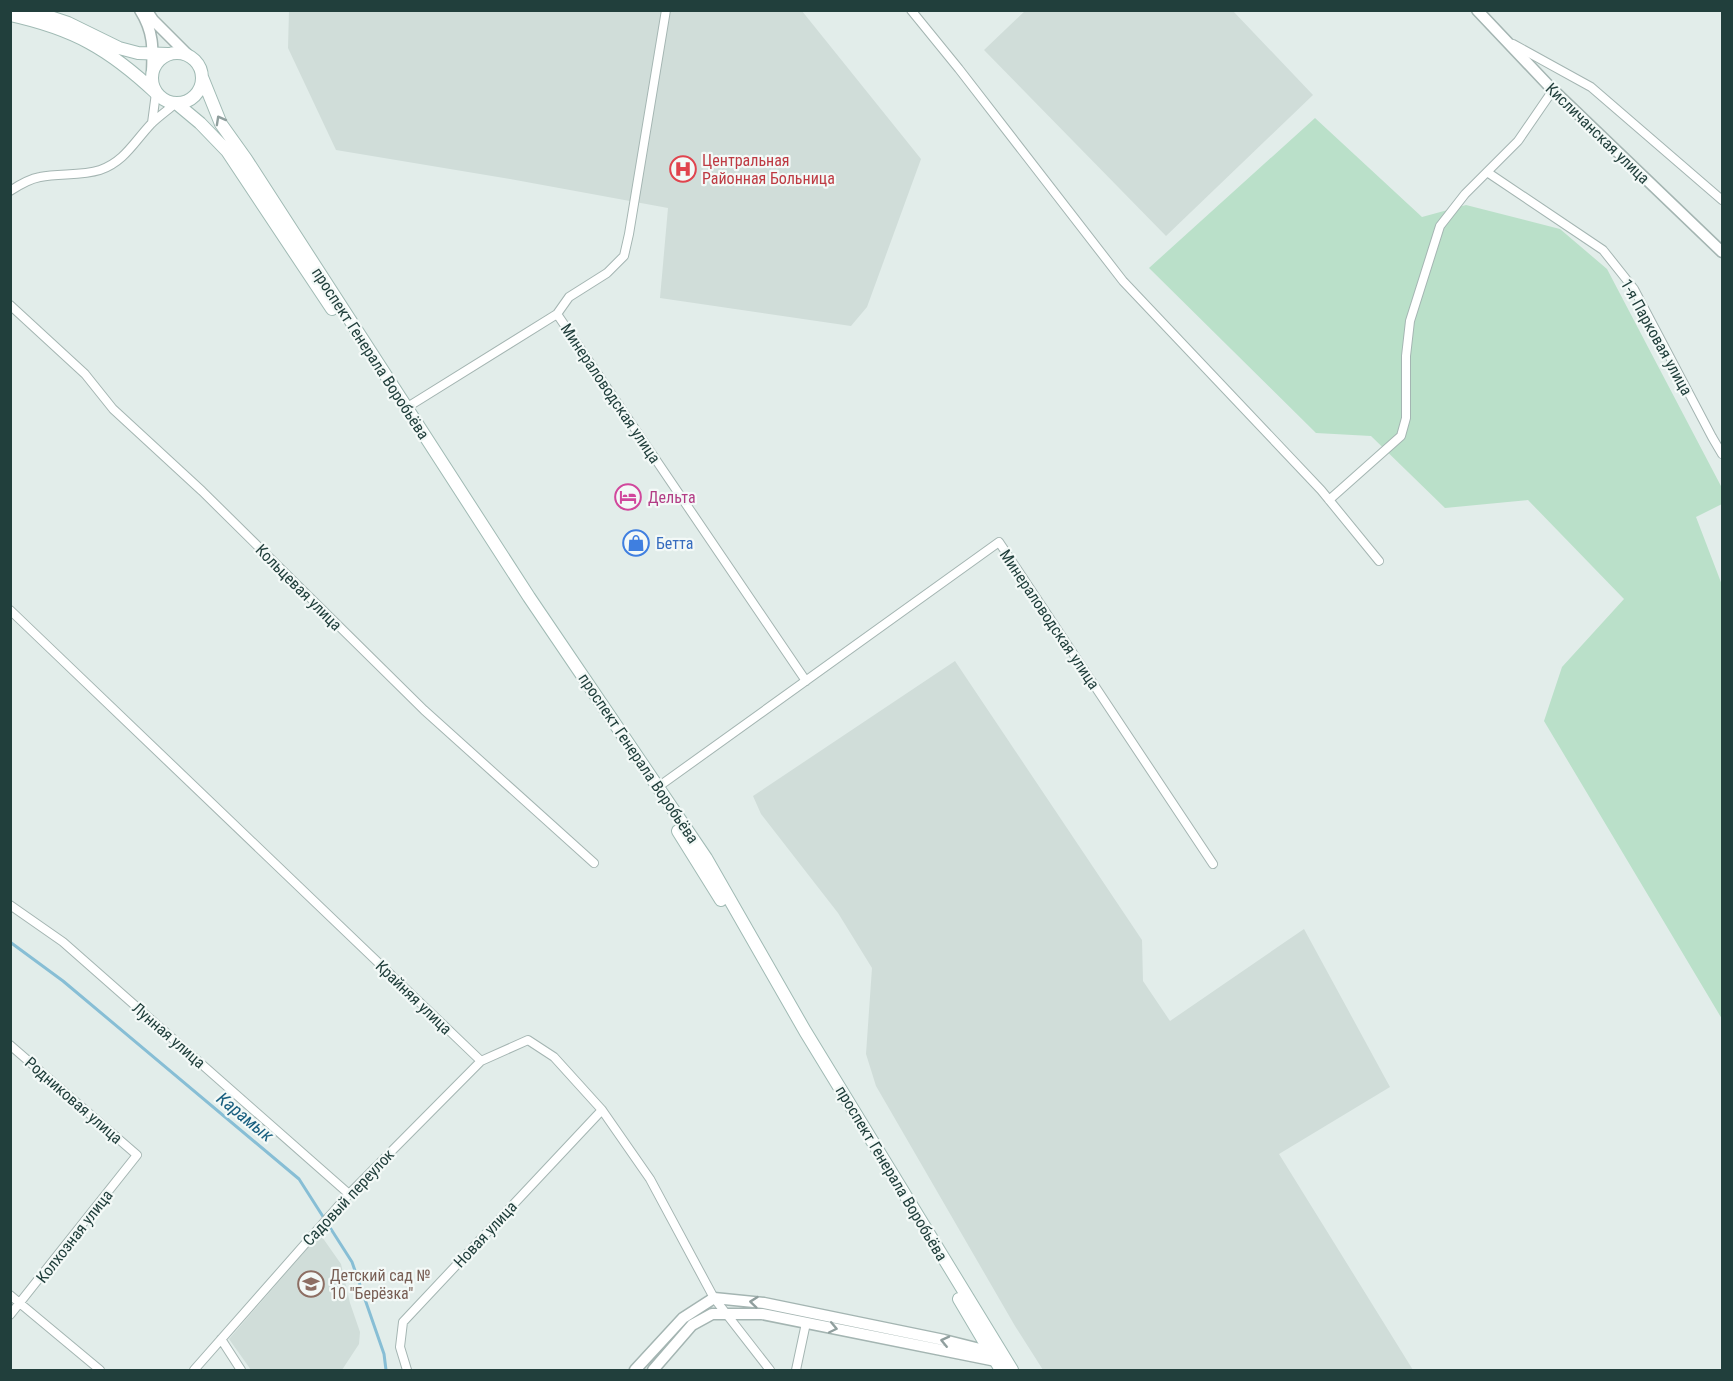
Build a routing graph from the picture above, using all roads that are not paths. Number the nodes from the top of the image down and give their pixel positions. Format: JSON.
{"nodes":[{"id":1,"x":29,"y":10,"type":"edge"},
{"id":2,"x":140,"y":10,"type":"edge"},
{"id":3,"x":147,"y":10,"type":"edge"},
{"id":4,"x":666,"y":10,"type":"edge"},
{"id":5,"x":911,"y":10,"type":"edge"},
{"id":6,"x":1477,"y":10,"type":"edge"},
{"id":7,"x":10,"y":15,"type":"edge"},
{"id":8,"x":152,"y":25,"type":"junction"},
{"id":9,"x":1507,"y":41,"type":"junction"},
{"id":10,"x":132,"y":51,"type":"junction"},
{"id":11,"x":153,"y":54,"type":"junction"},
{"id":12,"x":168,"y":54,"type":"junction"},
{"id":13,"x":188,"y":55,"type":"junction"},
{"id":14,"x":152,"y":74,"type":"junction"},
{"id":15,"x":202,"y":77,"type":"junction"},
{"id":16,"x":1553,"y":90,"type":"junction"},
{"id":17,"x":156,"y":93,"type":"junction"},
{"id":18,"x":176,"y":103,"type":"junction"},
{"id":19,"x":152,"y":123,"type":"junction"},
{"id":20,"x":241,"y":161,"type":"junction"},
{"id":21,"x":1487,"y":172,"type":"junction"},
{"id":22,"x":10,"y":191,"type":"edge"},
{"id":23,"x":1722,"y":200,"type":"edge"},
{"id":24,"x":1722,"y":252,"type":"edge"},
{"id":25,"x":10,"y":305,"type":"edge"},
{"id":26,"x":557,"y":314,"type":"junction"},
{"id":27,"x":406,"y":408,"type":"junction"},
{"id":28,"x":1722,"y":454,"type":"edge"},
{"id":29,"x":1329,"y":500,"type":"junction"},
{"id":30,"x":1379,"y":561,"type":"dead end"},
{"id":31,"x":10,"y":610,"type":"edge"},
{"id":32,"x":806,"y":681,"type":"junction"},
{"id":33,"x":658,"y":787,"type":"junction"},
{"id":34,"x":594,"y":863,"type":"dead end"},
{"id":35,"x":1213,"y":864,"type":"dead end"},
{"id":36,"x":10,"y":905,"type":"edge"},
{"id":37,"x":10,"y":1045,"type":"edge"},
{"id":38,"x":481,"y":1061,"type":"junction"},
{"id":39,"x":602,"y":1110,"type":"junction"},
{"id":40,"x":137,"y":1155,"type":"joint"},
{"id":41,"x":349,"y":1194,"type":"junction"},
{"id":42,"x":10,"y":1295,"type":"edge"},
{"id":43,"x":714,"y":1298,"type":"junction"},
{"id":44,"x":21,"y":1303,"type":"junction"},
{"id":45,"x":726,"y":1314,"type":"junction"},
{"id":46,"x":10,"y":1315,"type":"edge"},
{"id":47,"x":806,"y":1323,"type":"junction"},
{"id":48,"x":222,"y":1339,"type":"junction"},
{"id":49,"x":1001,"y":1362,"type":"edge"},
{"id":50,"x":100,"y":1371,"type":"edge"},
{"id":51,"x":194,"y":1371,"type":"edge"},
{"id":52,"x":241,"y":1371,"type":"edge"},
{"id":53,"x":407,"y":1371,"type":"edge"},
{"id":54,"x":635,"y":1371,"type":"edge"},
{"id":55,"x":652,"y":1371,"type":"edge"},
{"id":56,"x":770,"y":1371,"type":"edge"},
{"id":57,"x":796,"y":1371,"type":"edge"}],
"edges":[{"from":1,"to":10,"type":"main road"},
{"from":2,"to":8,"type":"street"},
{"from":3,"to":8,"type":"street"},
{"from":4,"to":26,"type":"street"},
{"from":5,"to":29,"type":"street"},
{"from":6,"to":9,"type":"street","name":"Кисличанская улица"},
{"from":7,"to":17,"type":"main road"},
{"from":8,"to":10,"type":"street"},
{"from":8,"to":11,"type":"street"},
{"from":8,"to":13,"type":"street"},
{"from":9,"to":16,"type":"street","name":"Кисличанская улица"},
{"from":9,"to":23,"type":"street"},
{"from":10,"to":11,"type":"main road"},
{"from":11,"to":12,"type":"main road"},
{"from":11,"to":14,"type":"street"},
{"from":12,"to":13,"type":"main road"},
{"from":12,"to":14,"type":"main road"},
{"from":13,"to":15,"type":"main road"},
{"from":14,"to":17,"type":"main road"},
{"from":15,"to":18,"type":"main road"},
{"from":20,"to":15,"type":"main road","one_way":true},
{"from":16,"to":21,"type":"street"},
{"from":16,"to":24,"type":"street","name":"Кисличанская улица"},
{"from":17,"to":18,"type":"main road"},
{"from":17,"to":19,"type":"street"},
{"from":18,"to":19,"type":"street"},
{"from":18,"to":20,"type":"main road"},
{"from":19,"to":22,"type":"street"},
{"from":20,"to":27,"type":"main road","name":"проспект Генерала Воробьёва"},
{"from":20,"to":49,"type":"main road","name":"проспект Генерала Воробьёва"},
{"from":21,"to":28,"type":"street","name":"1-я Парковая улица"},
{"from":21,"to":29,"type":"street"},
{"from":25,"to":34,"type":"street","name":"Кольцевая улица"},
{"from":26,"to":27,"type":"street"},
{"from":26,"to":32,"type":"street","name":"Минераловодская улица"},
{"from":27,"to":33,"type":"main road","name":"проспект Генерала Воробьёва"},
{"from":29,"to":30,"type":"street"},
{"from":31,"to":38,"type":"street","name":"Крайняя улица"},
{"from":32,"to":33,"type":"street","name":"Минераловодская улица"},
{"from":32,"to":35,"type":"street","name":"Минераловодская улица"},
{"from":33,"to":49,"type":"main road","name":"проспект Генерала Воробьёва"},
{"from":36,"to":41,"type":"street","name":"Лунная улица"},
{"from":37,"to":40,"type":"street","name":"Родниковая улица"},
{"from":38,"to":39,"type":"street"},
{"from":38,"to":41,"type":"street","name":"Садовый переулок"},
{"from":39,"to":43,"type":"street"},
{"from":39,"to":53,"type":"street","name":"Новая улица"},
{"from":40,"to":44,"type":"street","name":"Колхозная улица"},
{"from":41,"to":48,"type":"street","name":"Садовый переулок"},
{"from":42,"to":44,"type":"street"},
{"from":43,"to":45,"type":"street"},
{"from":49,"to":43,"type":"street","one_way":true},
{"from":43,"to":54,"type":"street"},
{"from":44,"to":46,"type":"street","name":"Колхозная улица"},
{"from":44,"to":50,"type":"street"},
{"from":45,"to":47,"type":"street"},
{"from":45,"to":55,"type":"street"},
{"from":45,"to":56,"type":"street"},
{"from":47,"to":49,"type":"street","one_way":true},
{"from":47,"to":57,"type":"street"},
{"from":48,"to":51,"type":"street","name":"Садовый переулок"},
{"from":48,"to":52,"type":"street"}]}
